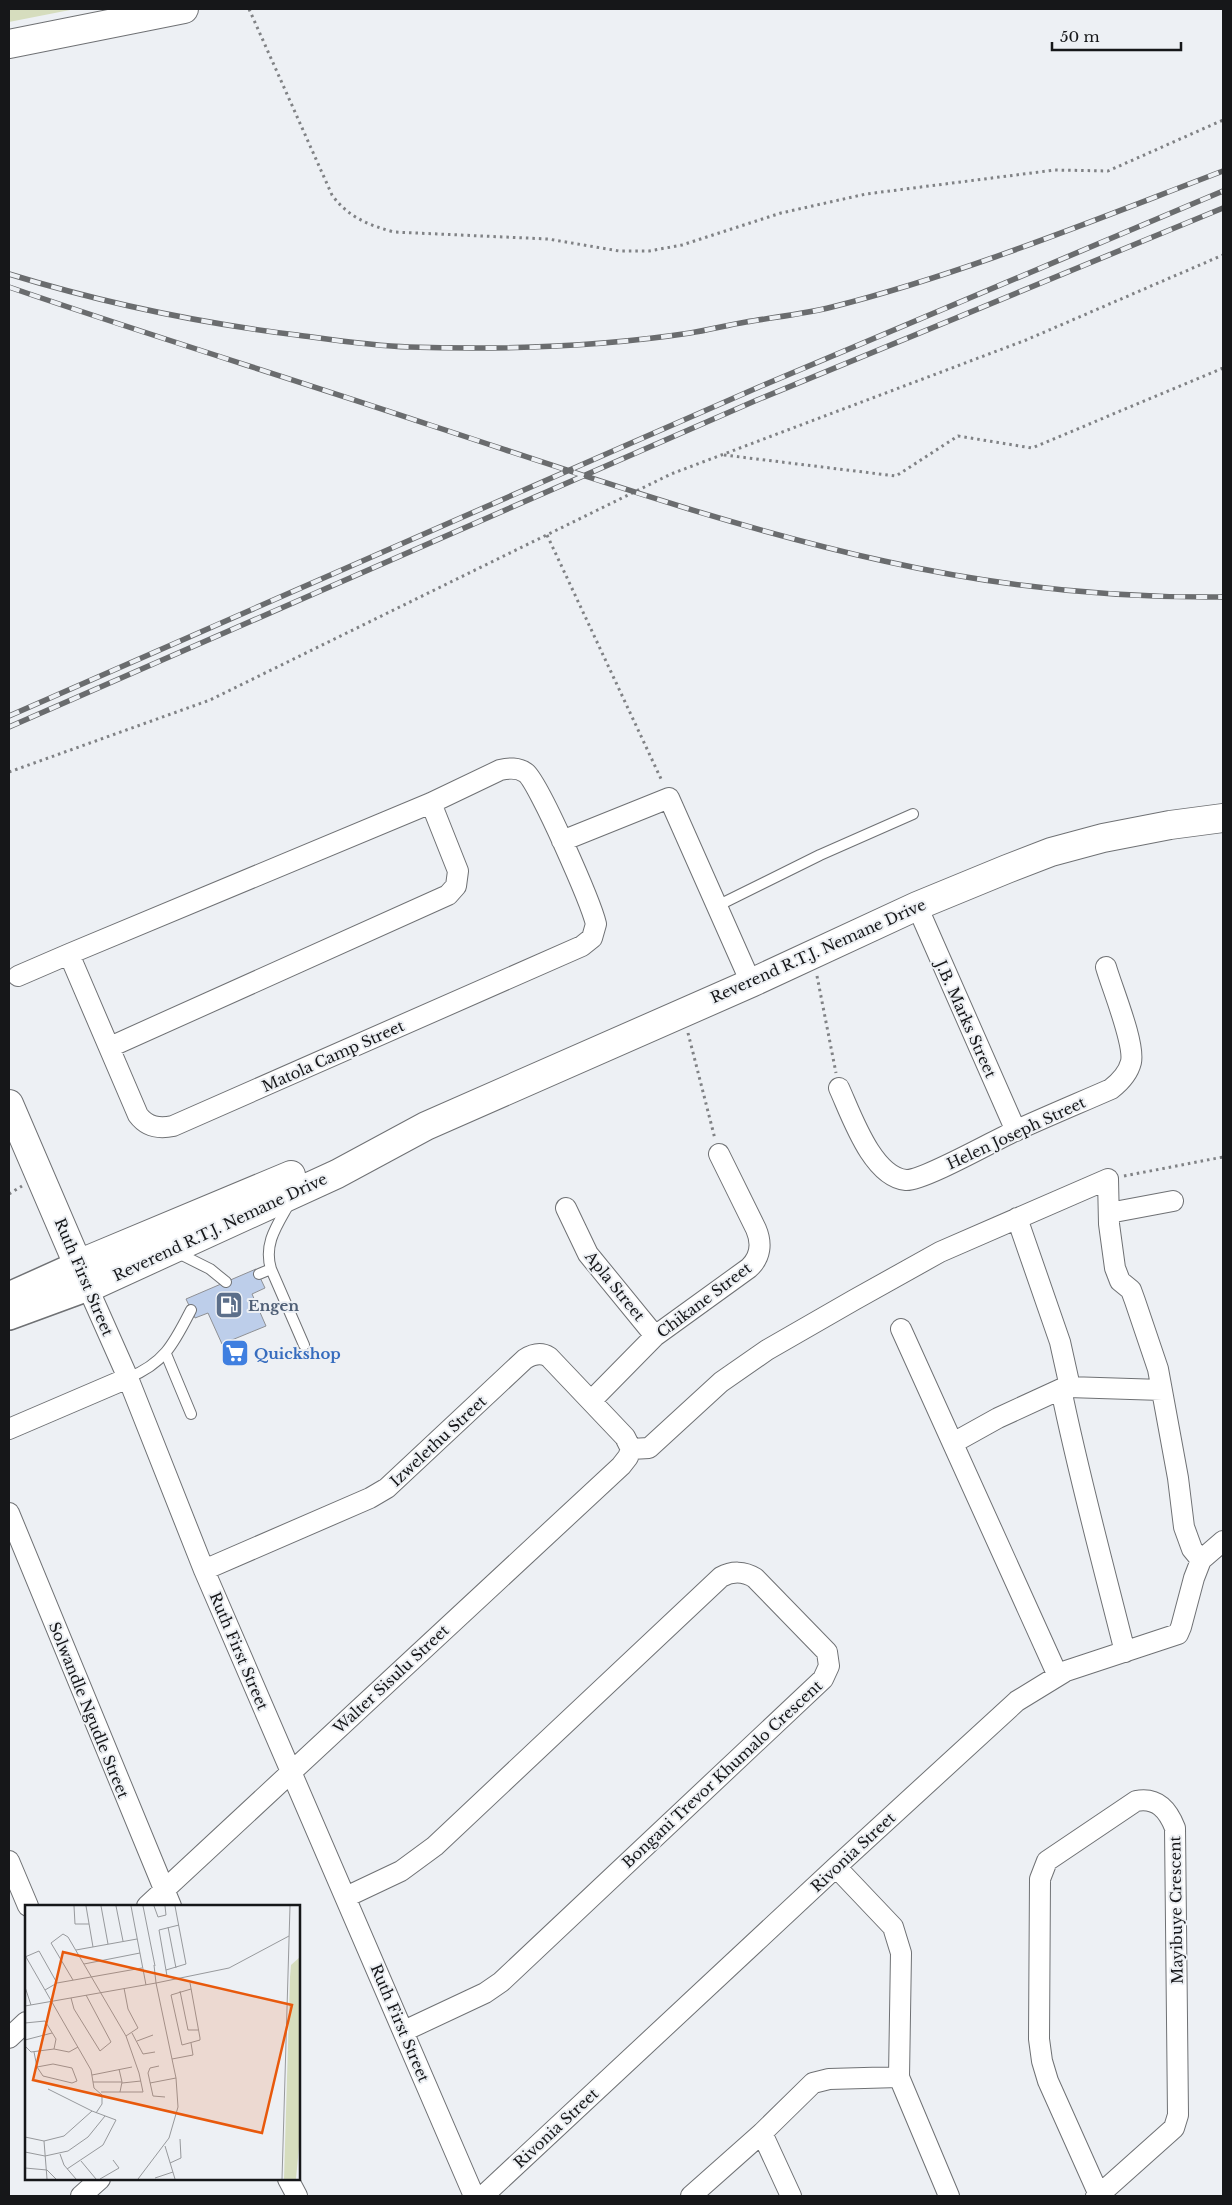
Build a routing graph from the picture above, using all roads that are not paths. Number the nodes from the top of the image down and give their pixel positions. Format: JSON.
{"nodes":[{"id":1,"x":184,"y":9,"type":"edge"},
{"id":2,"x":9,"y":44,"type":"edge"},
{"id":3,"x":431,"y":803,"type":"junction"},
{"id":4,"x":913,"y":814,"type":"dead end"},
{"id":5,"x":1223,"y":818,"type":"edge"},
{"id":6,"x":562,"y":841,"type":"junction"},
{"id":7,"x":717,"y":906,"type":"junction"},
{"id":8,"x":917,"y":906,"type":"junction"},
{"id":9,"x":69,"y":954,"type":"junction"},
{"id":10,"x":1106,"y":967,"type":"dead end"},
{"id":11,"x":18,"y":976,"type":"dead end"},
{"id":12,"x":751,"y":982,"type":"junction"},
{"id":13,"x":110,"y":1047,"type":"junction"},
{"id":14,"x":839,"y":1088,"type":"road end"},
{"id":15,"x":9,"y":1104,"type":"edge"},
{"id":16,"x":426,"y":1126,"type":"junction"},
{"id":17,"x":1016,"y":1131,"type":"junction"},
{"id":18,"x":719,"y":1154,"type":"road end"},
{"id":19,"x":296,"y":1192,"type":"junction"},
{"id":20,"x":1173,"y":1201,"type":"dead end"},
{"id":21,"x":566,"y":1208,"type":"dead end"},
{"id":22,"x":1109,"y":1213,"type":"junction"},
{"id":23,"x":1017,"y":1218,"type":"junction"},
{"id":24,"x":171,"y":1250,"type":"junction"},
{"id":25,"x":271,"y":1269,"type":"junction"},
{"id":26,"x":259,"y":1274,"type":"dead end"},
{"id":27,"x":83,"y":1276,"type":"junction"},
{"id":28,"x":226,"y":1282,"type":"dead end"},
{"id":29,"x":9,"y":1295,"type":"edge"},
{"id":30,"x":191,"y":1310,"type":"dead end"},
{"id":31,"x":9,"y":1317,"type":"edge"},
{"id":32,"x":901,"y":1329,"type":"dead end"},
{"id":33,"x":655,"y":1336,"type":"junction"},
{"id":34,"x":304,"y":1345,"type":"dead end"},
{"id":35,"x":166,"y":1354,"type":"junction"},
{"id":36,"x":128,"y":1378,"type":"junction"},
{"id":37,"x":1066,"y":1388,"type":"junction"},
{"id":38,"x":1162,"y":1390,"type":"junction"},
{"id":39,"x":592,"y":1400,"type":"junction"},
{"id":40,"x":191,"y":1414,"type":"dead end"},
{"id":41,"x":9,"y":1429,"type":"edge"},
{"id":42,"x":953,"y":1444,"type":"junction"},
{"id":43,"x":630,"y":1450,"type":"junction"},
{"id":44,"x":9,"y":1513,"type":"edge"},
{"id":45,"x":1223,"y":1541,"type":"edge"},
{"id":46,"x":1201,"y":1560,"type":"junction"},
{"id":47,"x":204,"y":1570,"type":"junction"},
{"id":48,"x":1124,"y":1652,"type":"junction"},
{"id":49,"x":1058,"y":1676,"type":"junction"},
{"id":50,"x":291,"y":1773,"type":"junction"},
{"id":51,"x":9,"y":1861,"type":"edge"},
{"id":52,"x":836,"y":1867,"type":"junction"},
{"id":53,"x":346,"y":1897,"type":"junction"},
{"id":54,"x":167,"y":1898,"type":"edge"},
{"id":55,"x":28,"y":1905,"type":"edge"},
{"id":56,"x":150,"y":1905,"type":"edge"},
{"id":57,"x":25,"y":2023,"type":"edge"},
{"id":58,"x":404,"y":2030,"type":"junction"},
{"id":59,"x":9,"y":2038,"type":"edge"},
{"id":60,"x":899,"y":2077,"type":"junction"},
{"id":61,"x":762,"y":2133,"type":"junction"},
{"id":62,"x":99,"y":2180,"type":"edge"},
{"id":63,"x":1097,"y":2195,"type":"edge"},
{"id":64,"x":82,"y":2196,"type":"edge"},
{"id":65,"x":474,"y":2196,"type":"edge"},
{"id":66,"x":483,"y":2196,"type":"edge"},
{"id":67,"x":691,"y":2196,"type":"edge"},
{"id":68,"x":791,"y":2196,"type":"edge"},
{"id":69,"x":949,"y":2196,"type":"edge"}],
"edges":[{"from":1,"to":2,"type":"main road"},
{"from":3,"to":6,"type":"street"},
{"from":3,"to":9,"type":"street"},
{"from":3,"to":13,"type":"street"},
{"from":4,"to":7,"type":"lane"},
{"from":5,"to":8,"type":"main road","name":"Reverend R.T.J. Nemane Drive"},
{"from":6,"to":7,"type":"street"},
{"from":6,"to":13,"type":"street","name":"Matola Camp Street"},
{"from":7,"to":12,"type":"street"},
{"from":8,"to":12,"type":"main road","name":"Reverend R.T.J. Nemane Drive"},
{"from":8,"to":17,"type":"street","name":"J.B. Marks Street"},
{"from":9,"to":11,"type":"street"},
{"from":9,"to":13,"type":"street","name":"Matola Camp Street"},
{"from":10,"to":17,"type":"street","name":"Helen Joseph Street"},
{"from":12,"to":16,"type":"main road","name":"Reverend R.T.J. Nemane Drive"},
{"from":14,"to":17,"type":"street","name":"Helen Joseph Street"},
{"from":15,"to":27,"type":"main road","name":"Ruth First Street"},
{"from":16,"to":19,"type":"main road","name":"Reverend R.T.J. Nemane Drive"},
{"from":16,"to":27,"type":"main road","name":"Reverend R.T.J. Nemane Drive"},
{"from":18,"to":33,"type":"street","name":"Chikane Street"},
{"from":19,"to":24,"type":"main road","name":"Reverend R.T.J. Nemane Drive"},
{"from":19,"to":25,"type":"lane"},
{"from":20,"to":22,"type":"street"},
{"from":21,"to":33,"type":"street","name":"Apla Street"},
{"from":22,"to":23,"type":"street"},
{"from":22,"to":38,"type":"street"},
{"from":23,"to":37,"type":"street"},
{"from":23,"to":43,"type":"street"},
{"from":24,"to":27,"type":"main road","name":"Reverend R.T.J. Nemane Drive"},
{"from":24,"to":28,"type":"lane"},
{"from":25,"to":26,"type":"lane"},
{"from":25,"to":34,"type":"lane"},
{"from":27,"to":29,"type":"street","name":"Reverend R.T.J. Nemane Drive"},
{"from":27,"to":31,"type":"street","name":"Reverend R.T.J. Nemane Drive"},
{"from":27,"to":36,"type":"street","name":"Ruth First Street"},
{"from":30,"to":35,"type":"lane"},
{"from":32,"to":42,"type":"street"},
{"from":33,"to":39,"type":"street","name":"Chikane Street"},
{"from":35,"to":36,"type":"lane"},
{"from":35,"to":40,"type":"lane"},
{"from":36,"to":41,"type":"street"},
{"from":36,"to":47,"type":"street","name":"Ruth First Street"},
{"from":37,"to":38,"type":"street"},
{"from":37,"to":42,"type":"street"},
{"from":37,"to":48,"type":"street"},
{"from":38,"to":46,"type":"street"},
{"from":39,"to":43,"type":"street","name":"Izwelethu Street"},
{"from":39,"to":47,"type":"street","name":"Izwelethu Street"},
{"from":42,"to":49,"type":"street"},
{"from":43,"to":50,"type":"street","name":"Walter Sisulu Street"},
{"from":44,"to":54,"type":"street","name":"Solwandle Ngudle Street"},
{"from":45,"to":46,"type":"street","name":"Rivonia Street"},
{"from":46,"to":48,"type":"street","name":"Rivonia Street"},
{"from":47,"to":50,"type":"street","name":"Ruth First Street"},
{"from":48,"to":49,"type":"street","name":"Rivonia Street"},
{"from":49,"to":52,"type":"street","name":"Rivonia Street"},
{"from":50,"to":53,"type":"street","name":"Ruth First Street"},
{"from":50,"to":54,"type":"street","name":"Walter Sisulu Street"},
{"from":51,"to":55,"type":"street"},
{"from":52,"to":60,"type":"street"},
{"from":52,"to":66,"type":"street","name":"Rivonia Street"},
{"from":53,"to":58,"type":"street","name":"Ruth First Street"},
{"from":53,"to":58,"type":"street","name":"Bongani Trevor Khumalo Crescent"},
{"from":54,"to":56,"type":"street","name":"Walter Sisulu Street"},
{"from":57,"to":59,"type":"street"},
{"from":58,"to":65,"type":"street","name":"Ruth First Street"},
{"from":60,"to":61,"type":"street"},
{"from":60,"to":69,"type":"street"},
{"from":61,"to":67,"type":"street"},
{"from":61,"to":68,"type":"street"},
{"from":62,"to":64,"type":"street"},
{"from":63,"to":63,"type":"street","name":"Mayibuye Crescent"}]}
